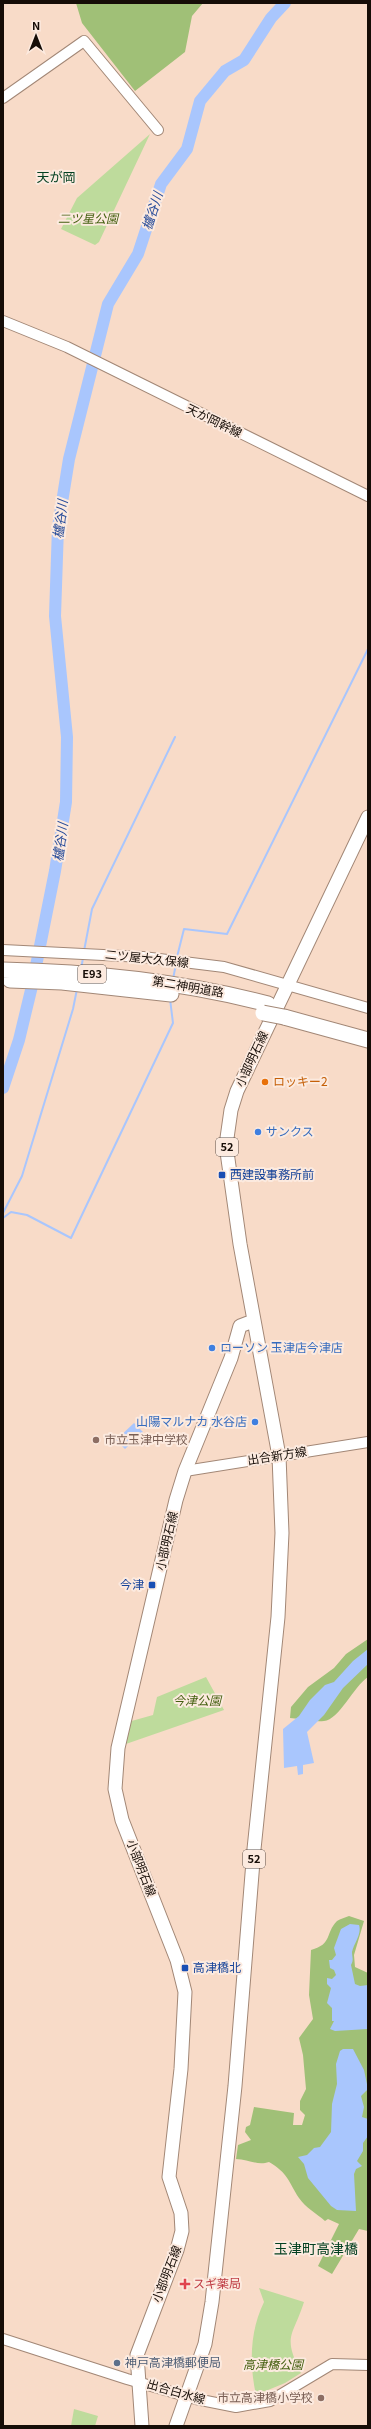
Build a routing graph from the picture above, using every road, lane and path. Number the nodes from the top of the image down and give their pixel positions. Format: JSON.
{"nodes":[{"id":1,"x":3,"y":98,"type":"edge"},
{"id":2,"x":158,"y":130,"type":"dead end"},
{"id":3,"x":3,"y":321,"type":"edge"},
{"id":4,"x":368,"y":496,"type":"edge"},
{"id":5,"x":367,"y":820,"type":"edge"},
{"id":6,"x":3,"y":950,"type":"edge"},
{"id":7,"x":3,"y":970,"type":"edge"},
{"id":8,"x":3,"y":980,"type":"edge"},
{"id":9,"x":289,"y":984,"type":"junction"},
{"id":10,"x":178,"y":990,"type":"junction"},
{"id":11,"x":368,"y":1008,"type":"edge"},
{"id":12,"x":286,"y":1013,"type":"junction"},
{"id":13,"x":368,"y":1030,"type":"edge"},
{"id":14,"x":368,"y":1040,"type":"edge"},
{"id":15,"x":253,"y":1321,"type":"junction"},
{"id":16,"x":368,"y":1442,"type":"edge"},
{"id":17,"x":279,"y":1456,"type":"junction"},
{"id":18,"x":185,"y":1471,"type":"junction"},
{"id":19,"x":3,"y":2339,"type":"edge"},
{"id":20,"x":368,"y":2365,"type":"edge"},
{"id":21,"x":137,"y":2381,"type":"junction"},
{"id":22,"x":187,"y":2396,"type":"junction"},
{"id":23,"x":142,"y":2426,"type":"edge"},
{"id":24,"x":176,"y":2426,"type":"edge"}],
"edges":[{"from":1,"to":2,"type":"street"},
{"from":3,"to":4,"type":"street","name":"天が岡幹線"},
{"from":5,"to":9,"type":"main road","name":"小部明石線","number":"52"},
{"from":6,"to":9,"type":"street","name":"二ツ屋大久保線"},
{"from":7,"to":10,"type":"highway","name":"第二神明道路","number":"E93"},
{"from":8,"to":10,"type":"highway","name":"第二神明道路","number":"E93"},
{"from":9,"to":11,"type":"street","name":"二ツ屋大久保線"},
{"from":9,"to":15,"type":"main road","name":"小部明石線","number":"52"},
{"from":10,"to":12,"type":"highway","name":"第二神明道路","number":"E93"},
{"from":12,"to":13,"type":"highway","name":"第二神明道路","number":"E93"},
{"from":12,"to":14,"type":"highway","name":"第二神明道路","number":"E93"},
{"from":15,"to":17,"type":"main road","name":"小部明石線","number":"52"},
{"from":15,"to":18,"type":"main road","name":"小部明石線"},
{"from":16,"to":17,"type":"street","name":"出合新方線"},
{"from":17,"to":18,"type":"street","name":"出合新方線"},
{"from":17,"to":22,"type":"main road","name":"小部明石線","number":"52"},
{"from":18,"to":21,"type":"main road","name":"小部明石線"},
{"from":19,"to":21,"type":"street","name":"出合白水線"},
{"from":20,"to":22,"type":"street","name":"出合白水線"},
{"from":21,"to":22,"type":"street","name":"出合白水線"},
{"from":21,"to":23,"type":"main road","name":"小部明石線"},
{"from":22,"to":24,"type":"main road","name":"小部明石線","number":"52"}]}
